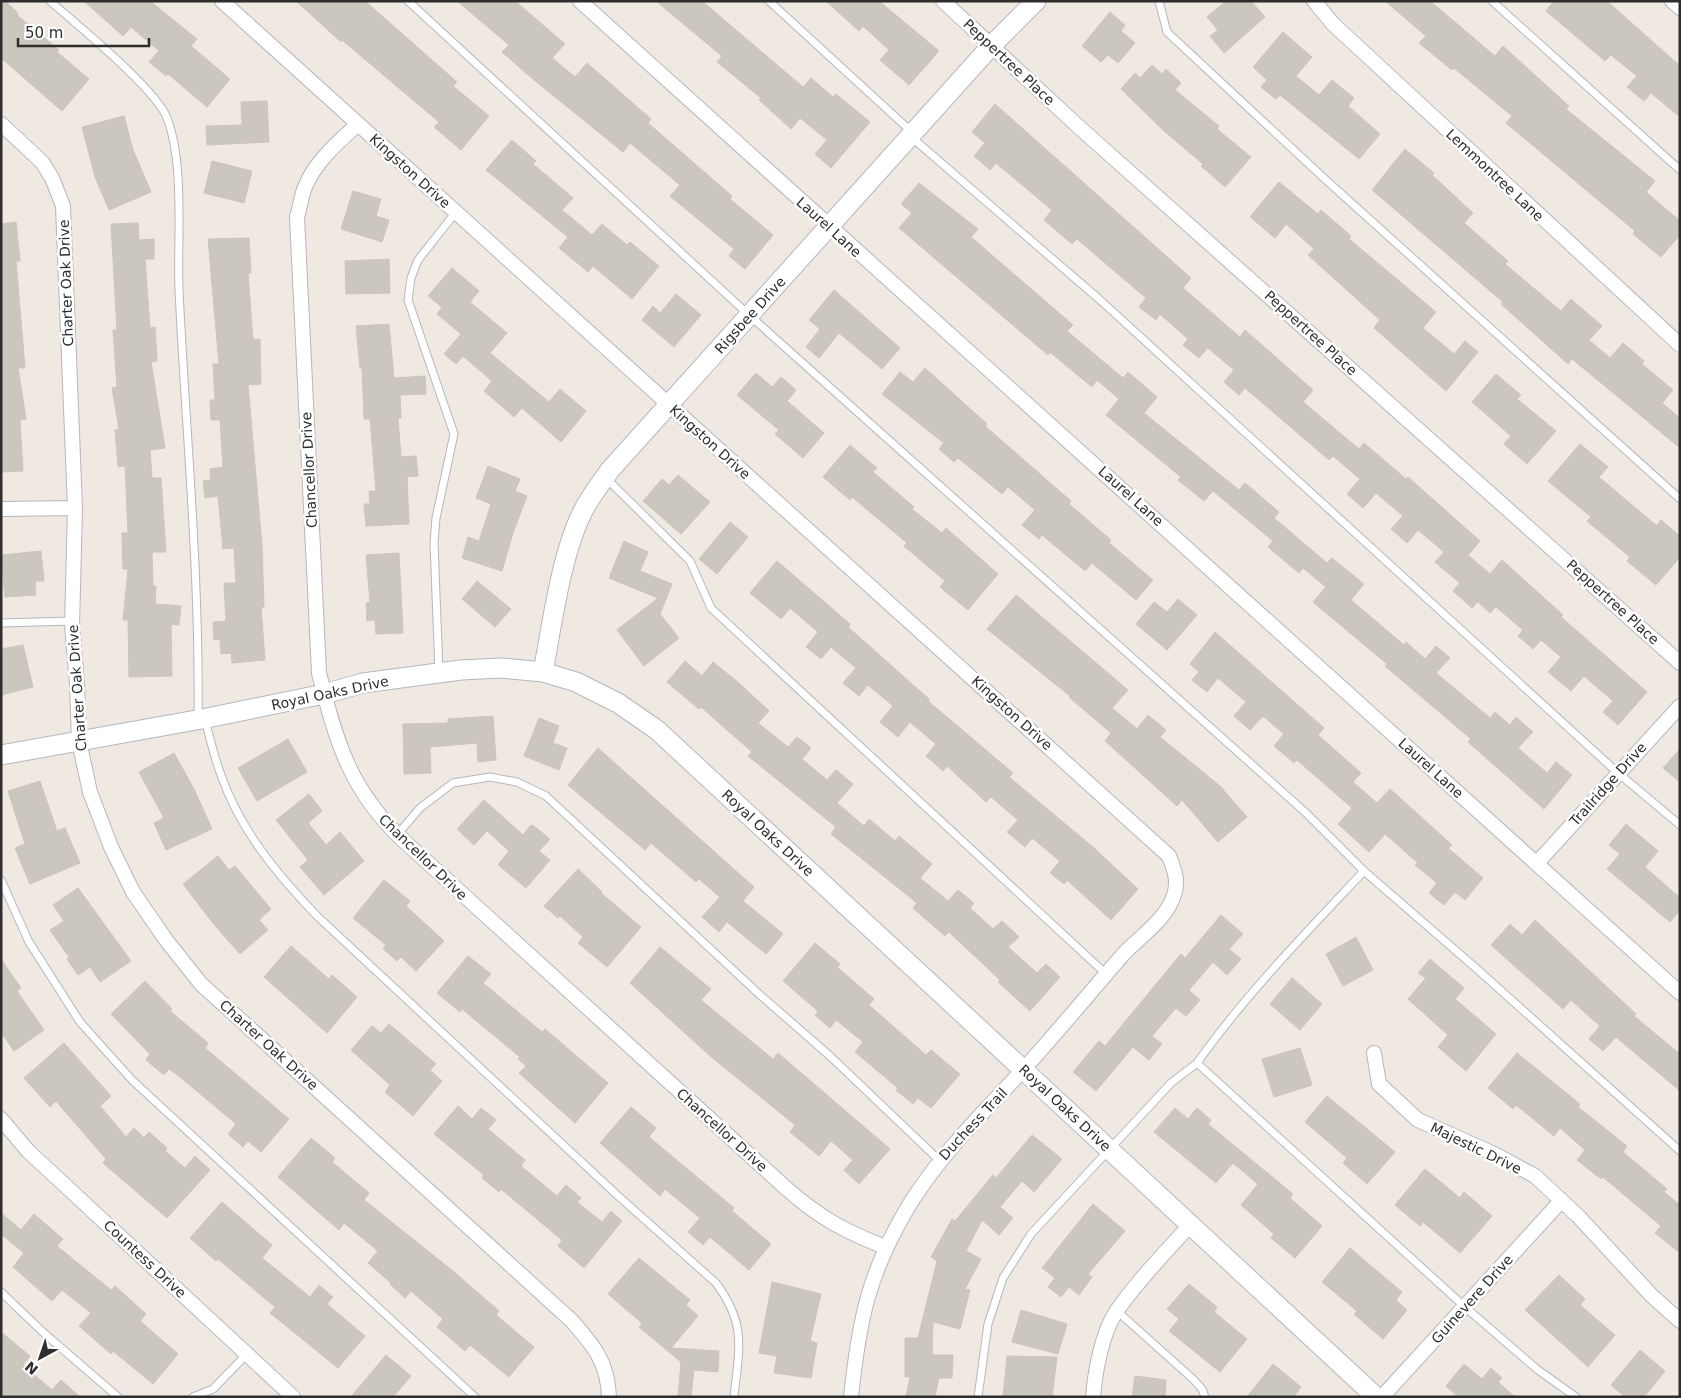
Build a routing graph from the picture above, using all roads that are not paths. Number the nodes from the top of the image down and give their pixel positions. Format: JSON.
{"nodes":[{"id":1,"x":50,"y":1,"type":"edge"},
{"id":2,"x":222,"y":1,"type":"edge"},
{"id":3,"x":408,"y":1,"type":"edge"},
{"id":4,"x":580,"y":1,"type":"edge"},
{"id":5,"x":769,"y":1,"type":"edge"},
{"id":6,"x":943,"y":1,"type":"edge"},
{"id":7,"x":1036,"y":1,"type":"edge"},
{"id":8,"x":1159,"y":1,"type":"edge"},
{"id":9,"x":1314,"y":1,"type":"edge"},
{"id":10,"x":1492,"y":1,"type":"edge"},
{"id":11,"x":1672,"y":1,"type":"edge"},
{"id":12,"x":1680,"y":8,"type":"edge"},
{"id":13,"x":992,"y":45,"type":"junction"},
{"id":14,"x":1,"y":124,"type":"edge"},
{"id":15,"x":358,"y":124,"type":"junction"},
{"id":16,"x":912,"y":134,"type":"junction"},
{"id":17,"x":1680,"y":170,"type":"edge"},
{"id":18,"x":456,"y":212,"type":"junction"},
{"id":19,"x":829,"y":227,"type":"junction"},
{"id":20,"x":750,"y":314,"type":"junction"},
{"id":21,"x":1680,"y":344,"type":"edge"},
{"id":22,"x":668,"y":405,"type":"junction"},
{"id":23,"x":605,"y":477,"type":"junction"},
{"id":24,"x":1680,"y":499,"type":"edge"},
{"id":25,"x":75,"y":508,"type":"junction"},
{"id":26,"x":1,"y":509,"type":"edge"},
{"id":27,"x":72,"y":621,"type":"junction"},
{"id":28,"x":1,"y":623,"type":"edge"},
{"id":29,"x":1680,"y":663,"type":"edge"},
{"id":30,"x":543,"y":672,"type":"junction"},
{"id":31,"x":439,"y":673,"type":"junction"},
{"id":32,"x":324,"y":694,"type":"junction"},
{"id":33,"x":1680,"y":706,"type":"edge"},
{"id":34,"x":201,"y":719,"type":"junction"},
{"id":35,"x":79,"y":741,"type":"junction"},
{"id":36,"x":1,"y":755,"type":"edge"},
{"id":37,"x":1618,"y":773,"type":"junction"},
{"id":38,"x":1680,"y":825,"type":"edge"},
{"id":39,"x":396,"y":835,"type":"junction"},
{"id":40,"x":1537,"y":863,"type":"junction"},
{"id":41,"x":1364,"y":871,"type":"junction"},
{"id":42,"x":1,"y":880,"type":"edge"},
{"id":43,"x":1174,"y":895,"type":"joint"},
{"id":44,"x":1106,"y":974,"type":"junction"},
{"id":45,"x":1680,"y":993,"type":"edge"},
{"id":46,"x":1374,"y":1053,"type":"dead end"},
{"id":47,"x":1197,"y":1064,"type":"junction"},
{"id":48,"x":1023,"y":1070,"type":"junction"},
{"id":49,"x":1,"y":1119,"type":"edge"},
{"id":50,"x":1110,"y":1150,"type":"junction"},
{"id":51,"x":1680,"y":1151,"type":"edge"},
{"id":52,"x":939,"y":1160,"type":"junction"},
{"id":53,"x":1561,"y":1201,"type":"junction"},
{"id":54,"x":1190,"y":1224,"type":"junction"},
{"id":55,"x":885,"y":1247,"type":"junction"},
{"id":56,"x":1,"y":1292,"type":"edge"},
{"id":57,"x":1465,"y":1307,"type":"junction"},
{"id":58,"x":1117,"y":1311,"type":"junction"},
{"id":59,"x":1680,"y":1320,"type":"edge"},
{"id":60,"x":247,"y":1354,"type":"junction"},
{"id":61,"x":118,"y":1397,"type":"edge"},
{"id":62,"x":193,"y":1397,"type":"edge"},
{"id":63,"x":292,"y":1397,"type":"edge"},
{"id":64,"x":475,"y":1397,"type":"edge"},
{"id":65,"x":609,"y":1397,"type":"edge"},
{"id":66,"x":734,"y":1397,"type":"edge"},
{"id":67,"x":851,"y":1397,"type":"edge"},
{"id":68,"x":978,"y":1397,"type":"edge"},
{"id":69,"x":1093,"y":1397,"type":"edge"},
{"id":70,"x":1205,"y":1397,"type":"edge"},
{"id":71,"x":1376,"y":1397,"type":"edge"},
{"id":72,"x":1382,"y":1397,"type":"edge"},
{"id":73,"x":1576,"y":1397,"type":"edge"}],
"edges":[{"from":1,"to":34,"type":"lane"},
{"from":2,"to":15,"type":"street","name":"Kingston Drive"},
{"from":3,"to":20,"type":"lane"},
{"from":4,"to":19,"type":"street","name":"Laurel Lane"},
{"from":5,"to":16,"type":"lane"},
{"from":6,"to":13,"type":"street","name":"Peppertree Place"},
{"from":7,"to":13,"type":"street","name":"Rigsbee Drive"},
{"from":8,"to":24,"type":"lane"},
{"from":9,"to":21,"type":"street","name":"Lemmontree Lane"},
{"from":10,"to":17,"type":"lane"},
{"from":11,"to":12,"type":"street"},
{"from":13,"to":16,"type":"street","name":"Rigsbee Drive"},
{"from":13,"to":29,"type":"street","name":"Peppertree Place"},
{"from":14,"to":25,"type":"street","name":"Charter Oak Drive"},
{"from":15,"to":18,"type":"street","name":"Kingston Drive"},
{"from":15,"to":32,"type":"street","name":"Chancellor Drive"},
{"from":16,"to":19,"type":"street","name":"Rigsbee Drive"},
{"from":16,"to":37,"type":"lane"},
{"from":18,"to":22,"type":"street","name":"Kingston Drive"},
{"from":18,"to":31,"type":"lane"},
{"from":19,"to":20,"type":"street","name":"Rigsbee Drive"},
{"from":19,"to":40,"type":"street","name":"Laurel Lane"},
{"from":20,"to":22,"type":"street","name":"Rigsbee Drive"},
{"from":20,"to":41,"type":"lane"},
{"from":22,"to":23,"type":"street","name":"Rigsbee Drive"},
{"from":22,"to":43,"type":"street","name":"Kingston Drive"},
{"from":23,"to":30,"type":"street","name":"Rigsbee Drive"},
{"from":23,"to":44,"type":"lane"},
{"from":25,"to":26,"type":"street"},
{"from":25,"to":27,"type":"street","name":"Charter Oak Drive"},
{"from":27,"to":28,"type":"lane"},
{"from":27,"to":35,"type":"street","name":"Charter Oak Drive"},
{"from":30,"to":31,"type":"street","name":"Royal Oaks Drive"},
{"from":30,"to":48,"type":"street","name":"Royal Oaks Drive"},
{"from":31,"to":32,"type":"street","name":"Royal Oaks Drive"},
{"from":32,"to":34,"type":"street","name":"Royal Oaks Drive"},
{"from":32,"to":39,"type":"street","name":"Chancellor Drive"},
{"from":33,"to":37,"type":"street","name":"Trailridge Drive"},
{"from":34,"to":35,"type":"street","name":"Royal Oaks Drive"},
{"from":34,"to":66,"type":"lane"},
{"from":35,"to":36,"type":"street","name":"Royal Oaks Drive"},
{"from":35,"to":65,"type":"street","name":"Charter Oak Drive"},
{"from":37,"to":38,"type":"lane"},
{"from":37,"to":40,"type":"street","name":"Trailridge Drive"},
{"from":39,"to":52,"type":"lane"},
{"from":39,"to":55,"type":"street","name":"Chancellor Drive"},
{"from":40,"to":45,"type":"street","name":"Laurel Lane"},
{"from":41,"to":47,"type":"lane"},
{"from":41,"to":51,"type":"lane"},
{"from":42,"to":64,"type":"lane"},
{"from":43,"to":44,"type":"street","name":"Duchess Trail"},
{"from":44,"to":48,"type":"street","name":"Duchess Trail"},
{"from":46,"to":53,"type":"street","name":"Majestic Drive"},
{"from":47,"to":50,"type":"lane"},
{"from":47,"to":57,"type":"lane"},
{"from":48,"to":50,"type":"street","name":"Royal Oaks Drive"},
{"from":48,"to":52,"type":"street","name":"Duchess Trail"},
{"from":49,"to":60,"type":"street","name":"Countess Drive"},
{"from":50,"to":54,"type":"street","name":"Royal Oaks Drive"},
{"from":50,"to":68,"type":"lane"},
{"from":52,"to":55,"type":"street","name":"Duchess Trail"},
{"from":53,"to":57,"type":"street","name":"Guinevere Drive"},
{"from":53,"to":59,"type":"street","name":"Majestic Drive"},
{"from":54,"to":58,"type":"street"},
{"from":54,"to":71,"type":"street","name":"Royal Oaks Drive"},
{"from":55,"to":67,"type":"street","name":"Duchess Trail"},
{"from":56,"to":61,"type":"lane"},
{"from":57,"to":72,"type":"street","name":"Guinevere Drive"},
{"from":57,"to":73,"type":"lane"},
{"from":58,"to":69,"type":"street"},
{"from":58,"to":70,"type":"lane"},
{"from":60,"to":62,"type":"lane"},
{"from":60,"to":63,"type":"street","name":"Countess Drive"}]}
